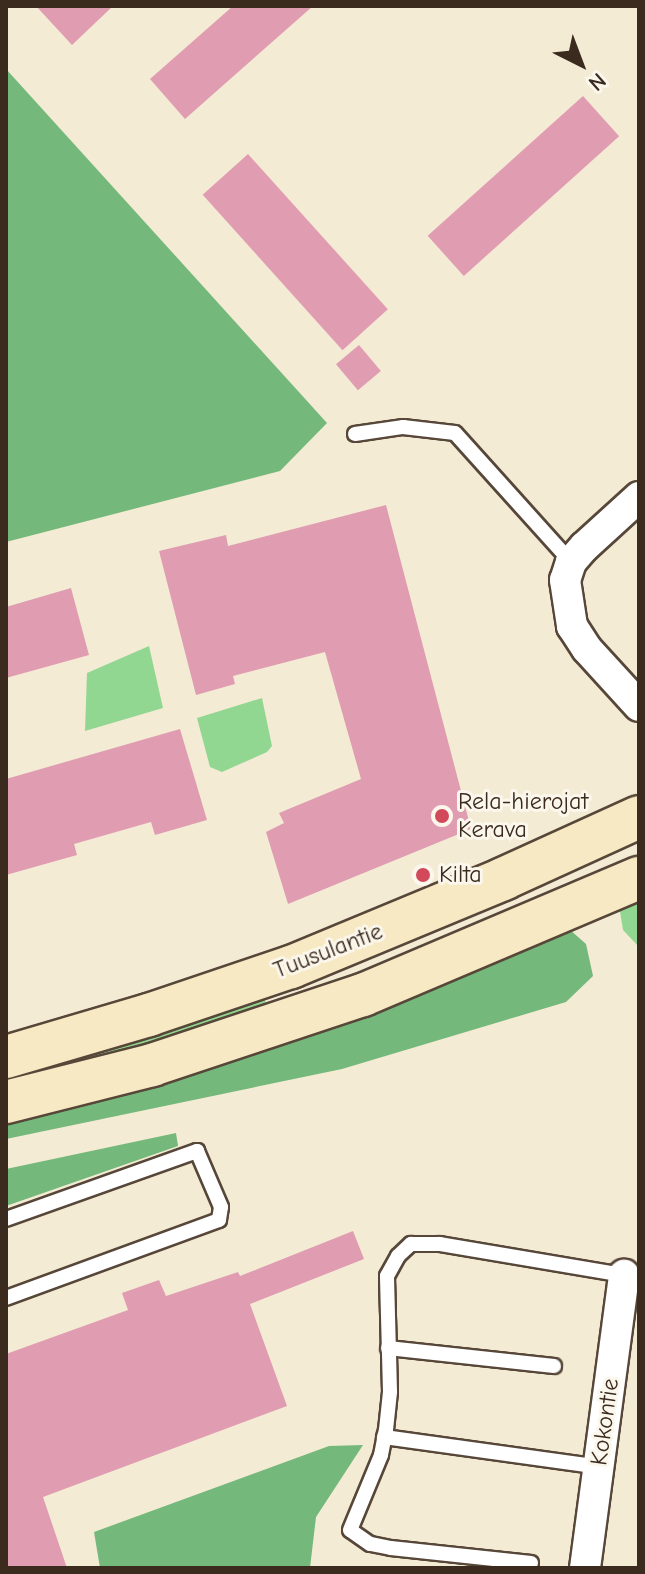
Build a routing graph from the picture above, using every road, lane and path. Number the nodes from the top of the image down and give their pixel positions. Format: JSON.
{"nodes":[{"id":1,"x":355,"y":434,"type":"dead end"},
{"id":2,"x":639,"y":497,"type":"edge"},
{"id":3,"x":571,"y":562,"type":"junction"},
{"id":4,"x":639,"y":706,"type":"edge"},
{"id":5,"x":639,"y":817,"type":"edge"},
{"id":6,"x":639,"y":878,"type":"edge"},
{"id":7,"x":6,"y":1057,"type":"edge"},
{"id":8,"x":6,"y":1102,"type":"edge"},
{"id":9,"x":6,"y":1219,"type":"edge"},
{"id":10,"x":624,"y":1275,"type":"joint"},
{"id":11,"x":6,"y":1298,"type":"edge"},
{"id":12,"x":388,"y":1348,"type":"junction"},
{"id":13,"x":554,"y":1366,"type":"dead end"},
{"id":14,"x":384,"y":1437,"type":"junction"},
{"id":15,"x":599,"y":1467,"type":"junction"},
{"id":16,"x":531,"y":1563,"type":"dead end"},
{"id":17,"x":585,"y":1568,"type":"edge"}],
"edges":[{"from":1,"to":3,"type":"lane"},
{"from":2,"to":3,"type":"street"},
{"from":3,"to":4,"type":"street"},
{"from":5,"to":7,"type":"main road","name":"Tuusulantie"},
{"from":6,"to":8,"type":"main road","name":"Tuusulantie"},
{"from":9,"to":11,"type":"lane"},
{"from":10,"to":12,"type":"lane"},
{"from":10,"to":15,"type":"street","name":"Kokontie"},
{"from":12,"to":13,"type":"lane"},
{"from":12,"to":14,"type":"lane"},
{"from":14,"to":15,"type":"lane"},
{"from":14,"to":16,"type":"lane"},
{"from":15,"to":17,"type":"street","name":"Kokontie"}]}
